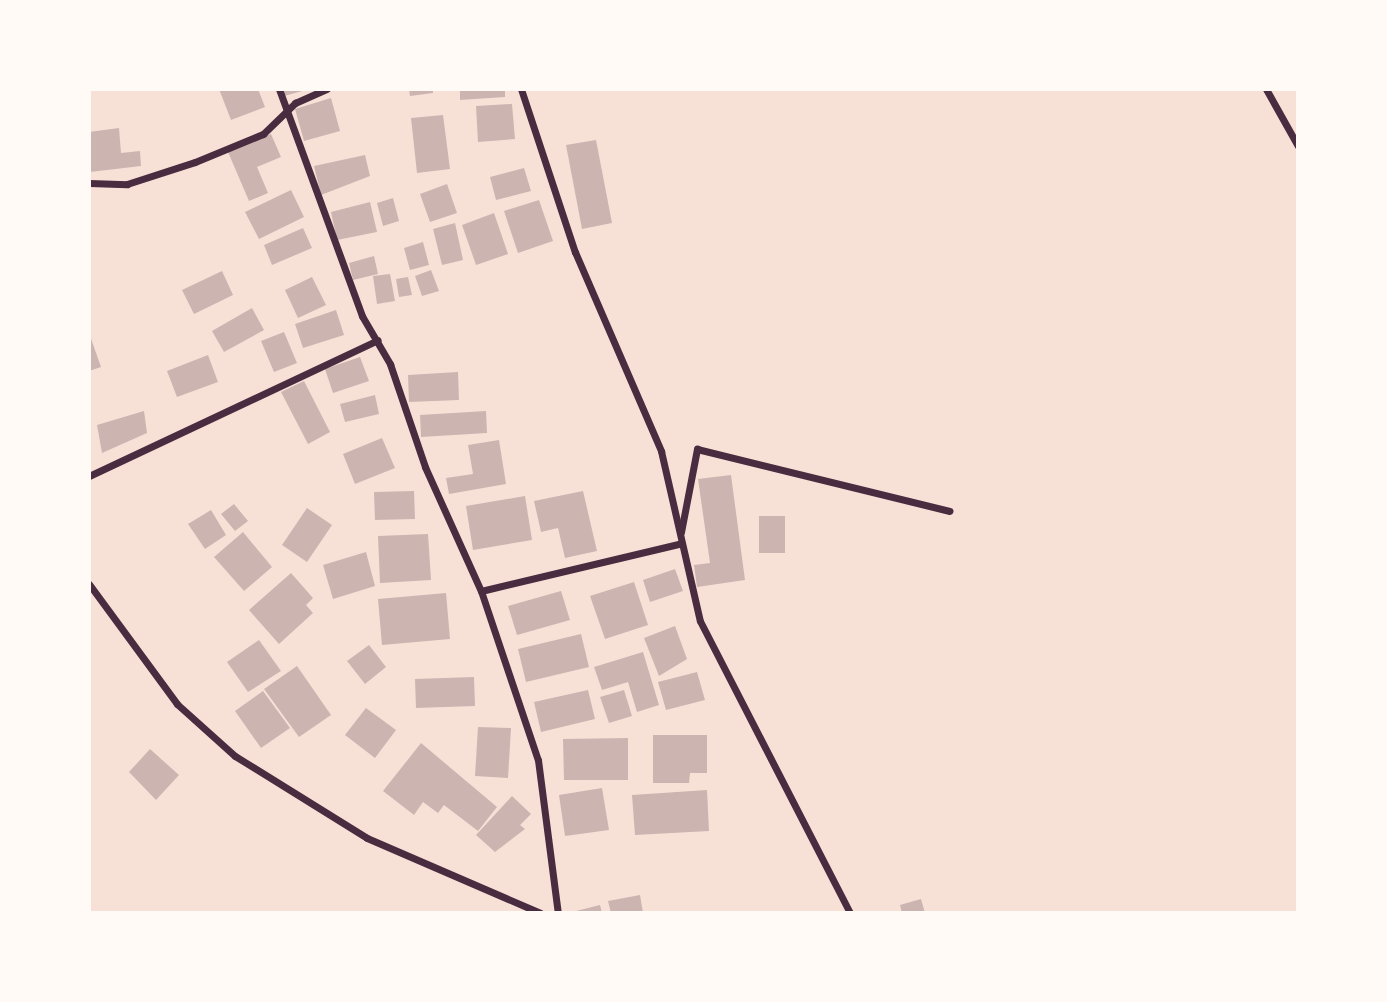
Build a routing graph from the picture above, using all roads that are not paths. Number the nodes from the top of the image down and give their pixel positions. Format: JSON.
{"nodes":[{"id":1,"x":279,"y":89,"type":"edge"},
{"id":2,"x":327,"y":89,"type":"edge"},
{"id":3,"x":522,"y":89,"type":"edge"},
{"id":4,"x":1266,"y":89,"type":"edge"},
{"id":5,"x":286,"y":111,"type":"junction"},
{"id":6,"x":1298,"y":146,"type":"edge"},
{"id":7,"x":89,"y":183,"type":"edge"},
{"id":8,"x":378,"y":340,"type":"junction"},
{"id":9,"x":89,"y":476,"type":"edge"},
{"id":10,"x":950,"y":511,"type":"dead end"},
{"id":11,"x":679,"y":545,"type":"junction"},
{"id":12,"x":89,"y":584,"type":"edge"},
{"id":13,"x":481,"y":591,"type":"junction"},
{"id":14,"x":540,"y":913,"type":"edge"},
{"id":15,"x":558,"y":913,"type":"edge"},
{"id":16,"x":850,"y":913,"type":"edge"}],
"edges":[{"from":1,"to":5,"type":"street"},
{"from":2,"to":5,"type":"street"},
{"from":3,"to":11,"type":"street"},
{"from":4,"to":6,"type":"street"},
{"from":5,"to":7,"type":"street"},
{"from":5,"to":8,"type":"street"},
{"from":8,"to":9,"type":"street"},
{"from":8,"to":13,"type":"street"},
{"from":10,"to":11,"type":"street"},
{"from":11,"to":13,"type":"street"},
{"from":11,"to":16,"type":"street"},
{"from":12,"to":14,"type":"street"},
{"from":13,"to":15,"type":"street"}]}
